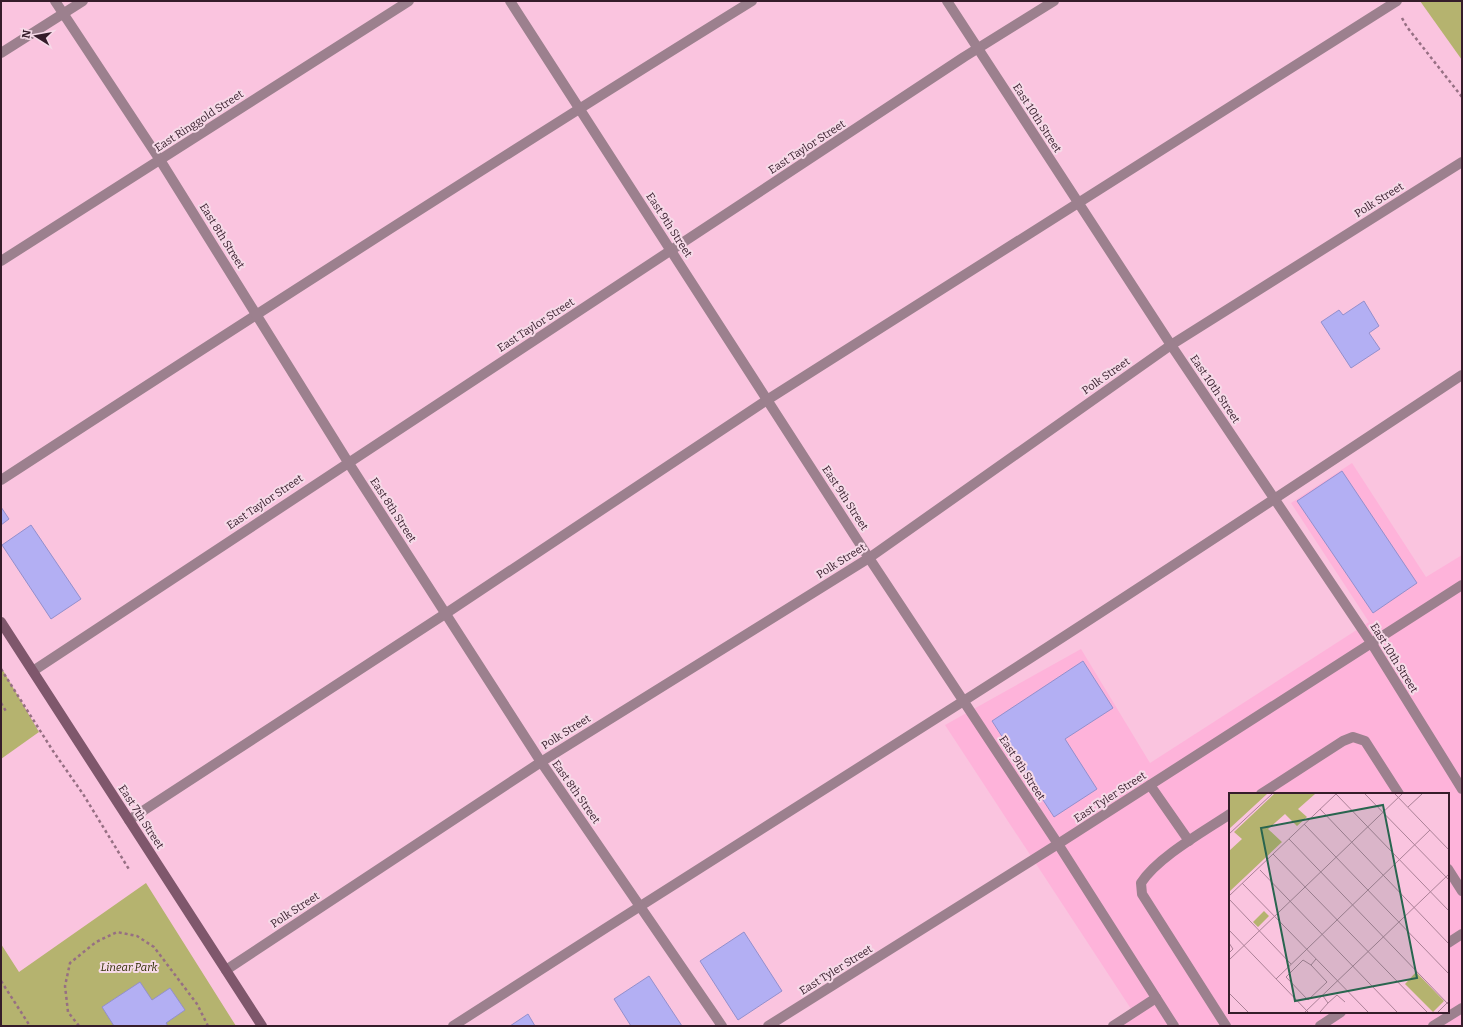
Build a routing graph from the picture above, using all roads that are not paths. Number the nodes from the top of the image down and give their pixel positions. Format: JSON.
{"nodes":[{"id":1,"x":55,"y":1,"type":"edge"},
{"id":2,"x":83,"y":1,"type":"edge"},
{"id":3,"x":409,"y":1,"type":"edge"},
{"id":4,"x":510,"y":1,"type":"edge"},
{"id":5,"x":752,"y":1,"type":"edge"},
{"id":6,"x":947,"y":1,"type":"edge"},
{"id":7,"x":1054,"y":1,"type":"edge"},
{"id":8,"x":1396,"y":2,"type":"edge"},
{"id":9,"x":63,"y":14,"type":"junction"},
{"id":10,"x":978,"y":49,"type":"junction"},
{"id":11,"x":1,"y":53,"type":"edge"},
{"id":12,"x":579,"y":108,"type":"junction"},
{"id":13,"x":160,"y":160,"type":"junction"},
{"id":14,"x":1462,"y":162,"type":"edge"},
{"id":15,"x":1078,"y":202,"type":"junction"},
{"id":16,"x":671,"y":251,"type":"junction"},
{"id":17,"x":1,"y":261,"type":"edge"},
{"id":18,"x":256,"y":314,"type":"junction"},
{"id":19,"x":1171,"y":345,"type":"junction"},
{"id":20,"x":1462,"y":375,"type":"edge"},
{"id":21,"x":767,"y":400,"type":"junction"},
{"id":22,"x":348,"y":462,"type":"junction"},
{"id":23,"x":1,"y":480,"type":"edge"},
{"id":24,"x":1275,"y":500,"type":"junction"},
{"id":25,"x":869,"y":558,"type":"junction"},
{"id":26,"x":1462,"y":585,"type":"edge"},
{"id":27,"x":445,"y":614,"type":"junction"},
{"id":28,"x":1,"y":622,"type":"edge"},
{"id":29,"x":1372,"y":644,"type":"junction"},
{"id":30,"x":33,"y":671,"type":"junction"},
{"id":31,"x":964,"y":701,"type":"junction"},
{"id":32,"x":541,"y":762,"type":"junction"},
{"id":33,"x":1150,"y":785,"type":"junction"},
{"id":34,"x":1462,"y":789,"type":"edge"},
{"id":35,"x":1263,"y":793,"type":"edge"},
{"id":36,"x":1398,"y":793,"type":"edge"},
{"id":37,"x":1229,"y":815,"type":"edge"},
{"id":38,"x":128,"y":820,"type":"junction"},
{"id":39,"x":1189,"y":841,"type":"junction"},
{"id":40,"x":1058,"y":844,"type":"junction"},
{"id":41,"x":1449,"y":871,"type":"edge"},
{"id":42,"x":1462,"y":891,"type":"edge"},
{"id":43,"x":639,"y":905,"type":"junction"},
{"id":44,"x":1462,"y":934,"type":"edge"},
{"id":45,"x":1449,"y":942,"type":"edge"},
{"id":46,"x":226,"y":970,"type":"junction"},
{"id":47,"x":1156,"y":998,"type":"junction"},
{"id":48,"x":1462,"y":1008,"type":"edge"},
{"id":49,"x":1340,"y":1013,"type":"edge"},
{"id":50,"x":262,"y":1026,"type":"edge"},
{"id":51,"x":453,"y":1026,"type":"edge"},
{"id":52,"x":722,"y":1026,"type":"edge"},
{"id":53,"x":768,"y":1026,"type":"edge"},
{"id":54,"x":1113,"y":1026,"type":"edge"},
{"id":55,"x":1174,"y":1026,"type":"edge"},
{"id":56,"x":1226,"y":1026,"type":"edge"},
{"id":57,"x":1320,"y":1026,"type":"edge"},
{"id":58,"x":1433,"y":1026,"type":"edge"}],
"edges":[{"from":1,"to":9,"type":"street","name":"East 8th Street"},
{"from":2,"to":9,"type":"street"},
{"from":3,"to":13,"type":"street","name":"East Ringgold Street"},
{"from":4,"to":12,"type":"street","name":"East 9th Street"},
{"from":5,"to":12,"type":"street"},
{"from":6,"to":10,"type":"street","name":"East 10th Street"},
{"from":7,"to":10,"type":"street","name":"East Taylor Street"},
{"from":8,"to":15,"type":"street"},
{"from":9,"to":11,"type":"street"},
{"from":9,"to":13,"type":"street","name":"East 8th Street"},
{"from":10,"to":15,"type":"street","name":"East 10th Street"},
{"from":10,"to":16,"type":"street","name":"East Taylor Street"},
{"from":12,"to":16,"type":"street","name":"East 9th Street"},
{"from":12,"to":18,"type":"street"},
{"from":13,"to":17,"type":"street","name":"East Ringgold Street"},
{"from":13,"to":18,"type":"street","name":"East 8th Street"},
{"from":14,"to":19,"type":"street","name":"Polk Street"},
{"from":15,"to":19,"type":"street","name":"East 10th Street"},
{"from":15,"to":21,"type":"street"},
{"from":16,"to":21,"type":"street","name":"East 9th Street"},
{"from":16,"to":22,"type":"street","name":"East Taylor Street"},
{"from":18,"to":22,"type":"street","name":"East 8th Street"},
{"from":18,"to":23,"type":"street"},
{"from":19,"to":24,"type":"street","name":"East 10th Street"},
{"from":19,"to":25,"type":"street","name":"Polk Street"},
{"from":20,"to":24,"type":"street"},
{"from":21,"to":25,"type":"street","name":"East 9th Street"},
{"from":21,"to":27,"type":"street"},
{"from":22,"to":27,"type":"street","name":"East 8th Street"},
{"from":22,"to":30,"type":"street","name":"East Taylor Street"},
{"from":24,"to":29,"type":"street","name":"East 10th Street"},
{"from":24,"to":31,"type":"street"},
{"from":25,"to":31,"type":"street","name":"East 9th Street"},
{"from":25,"to":32,"type":"street","name":"Polk Street"},
{"from":26,"to":29,"type":"street","name":"East Tyler Street"},
{"from":27,"to":32,"type":"street","name":"East 8th Street"},
{"from":27,"to":38,"type":"street"},
{"from":28,"to":30,"type":"main road","name":"East 7th Street"},
{"from":29,"to":33,"type":"street","name":"East Tyler Street"},
{"from":29,"to":34,"type":"street","name":"East 10th Street"},
{"from":30,"to":38,"type":"main road","name":"East 7th Street"},
{"from":31,"to":40,"type":"street","name":"East 9th Street"},
{"from":31,"to":43,"type":"street"},
{"from":32,"to":43,"type":"street","name":"East 8th Street"},
{"from":32,"to":46,"type":"street","name":"Polk Street"},
{"from":33,"to":39,"type":"street"},
{"from":33,"to":40,"type":"street","name":"East Tyler Street"},
{"from":35,"to":36,"type":"street"},
{"from":37,"to":39,"type":"street"},
{"from":38,"to":46,"type":"main road","name":"East 7th Street"},
{"from":39,"to":56,"type":"street"},
{"from":40,"to":47,"type":"street","name":"East 9th Street"},
{"from":40,"to":53,"type":"street","name":"East Tyler Street"},
{"from":41,"to":42,"type":"street"},
{"from":43,"to":51,"type":"street"},
{"from":43,"to":52,"type":"street","name":"East 8th Street"},
{"from":44,"to":45,"type":"street"},
{"from":46,"to":50,"type":"main road","name":"East 7th Street"},
{"from":47,"to":54,"type":"street"},
{"from":47,"to":55,"type":"street","name":"East 9th Street"},
{"from":48,"to":58,"type":"street"},
{"from":49,"to":57,"type":"street"}]}
